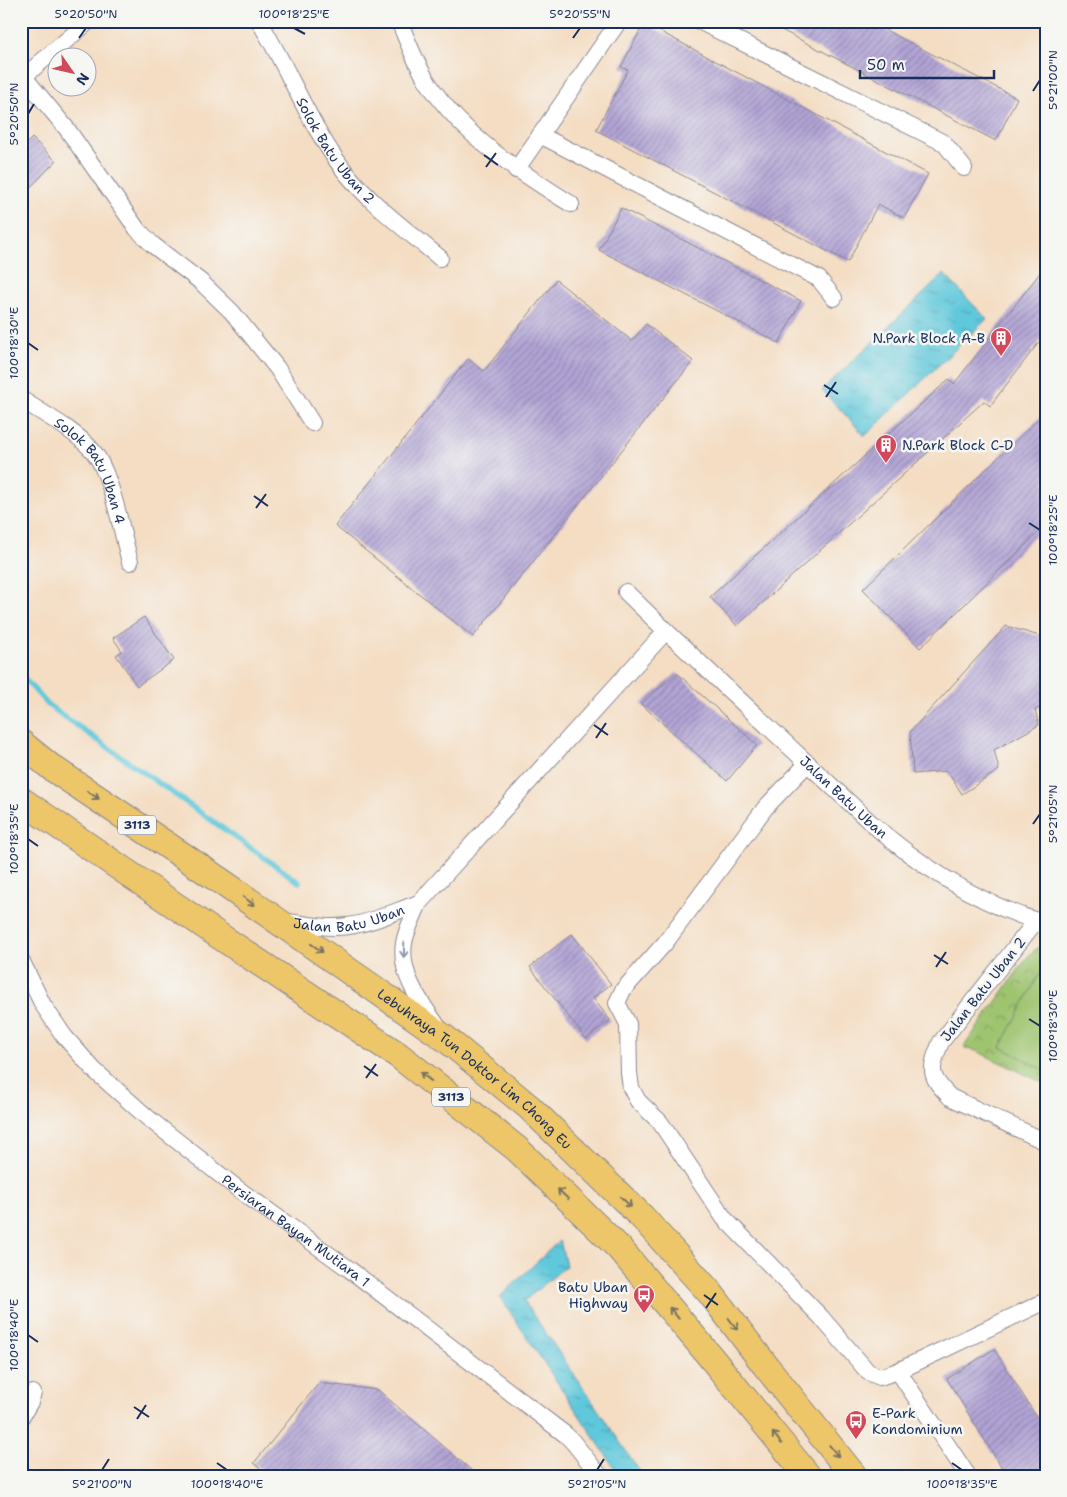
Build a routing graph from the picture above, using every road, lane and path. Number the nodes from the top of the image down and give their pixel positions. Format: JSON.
{"nodes":[{"id":1,"x":89,"y":21,"type":"edge"},
{"id":2,"x":259,"y":21,"type":"edge"},
{"id":3,"x":399,"y":21,"type":"edge"},
{"id":4,"x":619,"y":21,"type":"edge"},
{"id":5,"x":699,"y":21,"type":"edge"},
{"id":6,"x":23,"y":78,"type":"edge"},
{"id":7,"x":540,"y":135,"type":"junction"},
{"id":8,"x":964,"y":168,"type":"dead end"},
{"id":9,"x":516,"y":170,"type":"junction"},
{"id":10,"x":571,"y":204,"type":"dead end"},
{"id":11,"x":440,"y":258,"type":"dead end"},
{"id":12,"x":834,"y":298,"type":"dead end"},
{"id":13,"x":21,"y":399,"type":"edge"},
{"id":14,"x":312,"y":423,"type":"dead end"},
{"id":15,"x":130,"y":562,"type":"dead end"},
{"id":16,"x":626,"y":592,"type":"dead end"},
{"id":17,"x":666,"y":631,"type":"junction"},
{"id":18,"x":21,"y":743,"type":"edge"},
{"id":19,"x":808,"y":763,"type":"junction"},
{"id":20,"x":21,"y":800,"type":"edge"},
{"id":21,"x":418,"y":903,"type":"junction"},
{"id":22,"x":277,"y":920,"type":"junction"},
{"id":23,"x":1041,"y":922,"type":"edge"},
{"id":24,"x":21,"y":960,"type":"edge"},
{"id":25,"x":446,"y":1039,"type":"junction"},
{"id":26,"x":1046,"y":1142,"type":"edge"},
{"id":27,"x":1046,"y":1301,"type":"edge"},
{"id":28,"x":898,"y":1371,"type":"junction"},
{"id":29,"x":33,"y":1393,"type":"dead end"},
{"id":30,"x":21,"y":1417,"type":"edge"},
{"id":31,"x":600,"y":1476,"type":"edge"},
{"id":32,"x":808,"y":1476,"type":"edge"},
{"id":33,"x":854,"y":1476,"type":"edge"},
{"id":34,"x":968,"y":1476,"type":"edge"}],
"edges":[{"from":1,"to":6,"type":"street"},
{"from":2,"to":11,"type":"street","name":"Solok Batu Uban 2"},
{"from":3,"to":9,"type":"street"},
{"from":4,"to":7,"type":"street"},
{"from":5,"to":8,"type":"street"},
{"from":6,"to":14,"type":"street"},
{"from":7,"to":9,"type":"street"},
{"from":7,"to":12,"type":"street"},
{"from":9,"to":10,"type":"street"},
{"from":13,"to":15,"type":"street","name":"Solok Batu Uban 4"},
{"from":16,"to":17,"type":"street","name":"Jalan Batu Uban"},
{"from":17,"to":19,"type":"street","name":"Jalan Batu Uban"},
{"from":17,"to":21,"type":"street","name":"Jalan Batu Uban"},
{"from":18,"to":22,"type":"highway","name":"Lebuhraya Tun Doktor Lim Chong Eu","number":"3113","one_way":true},
{"from":19,"to":23,"type":"street","name":"Jalan Batu Uban"},
{"from":19,"to":28,"type":"street"},
{"from":32,"to":20,"type":"highway","number":"3113","one_way":true},
{"from":21,"to":22,"type":"street","name":"Jalan Batu Uban"},
{"from":21,"to":25,"type":"street","name":"Jalan Batu Uban","one_way":true},
{"from":22,"to":25,"type":"highway","name":"Lebuhraya Tun Doktor Lim Chong Eu","number":"3113","one_way":true},
{"from":23,"to":26,"type":"street","name":"Jalan Batu Uban 2"},
{"from":24,"to":31,"type":"street","name":"Persiaran Bayan Mutiara 1"},
{"from":25,"to":33,"type":"highway","name":"Lebuhraya Tun Doktor Lim Chong Eu","number":"3113","one_way":true},
{"from":27,"to":28,"type":"street"},
{"from":28,"to":34,"type":"street"},
{"from":29,"to":30,"type":"street"}]}
